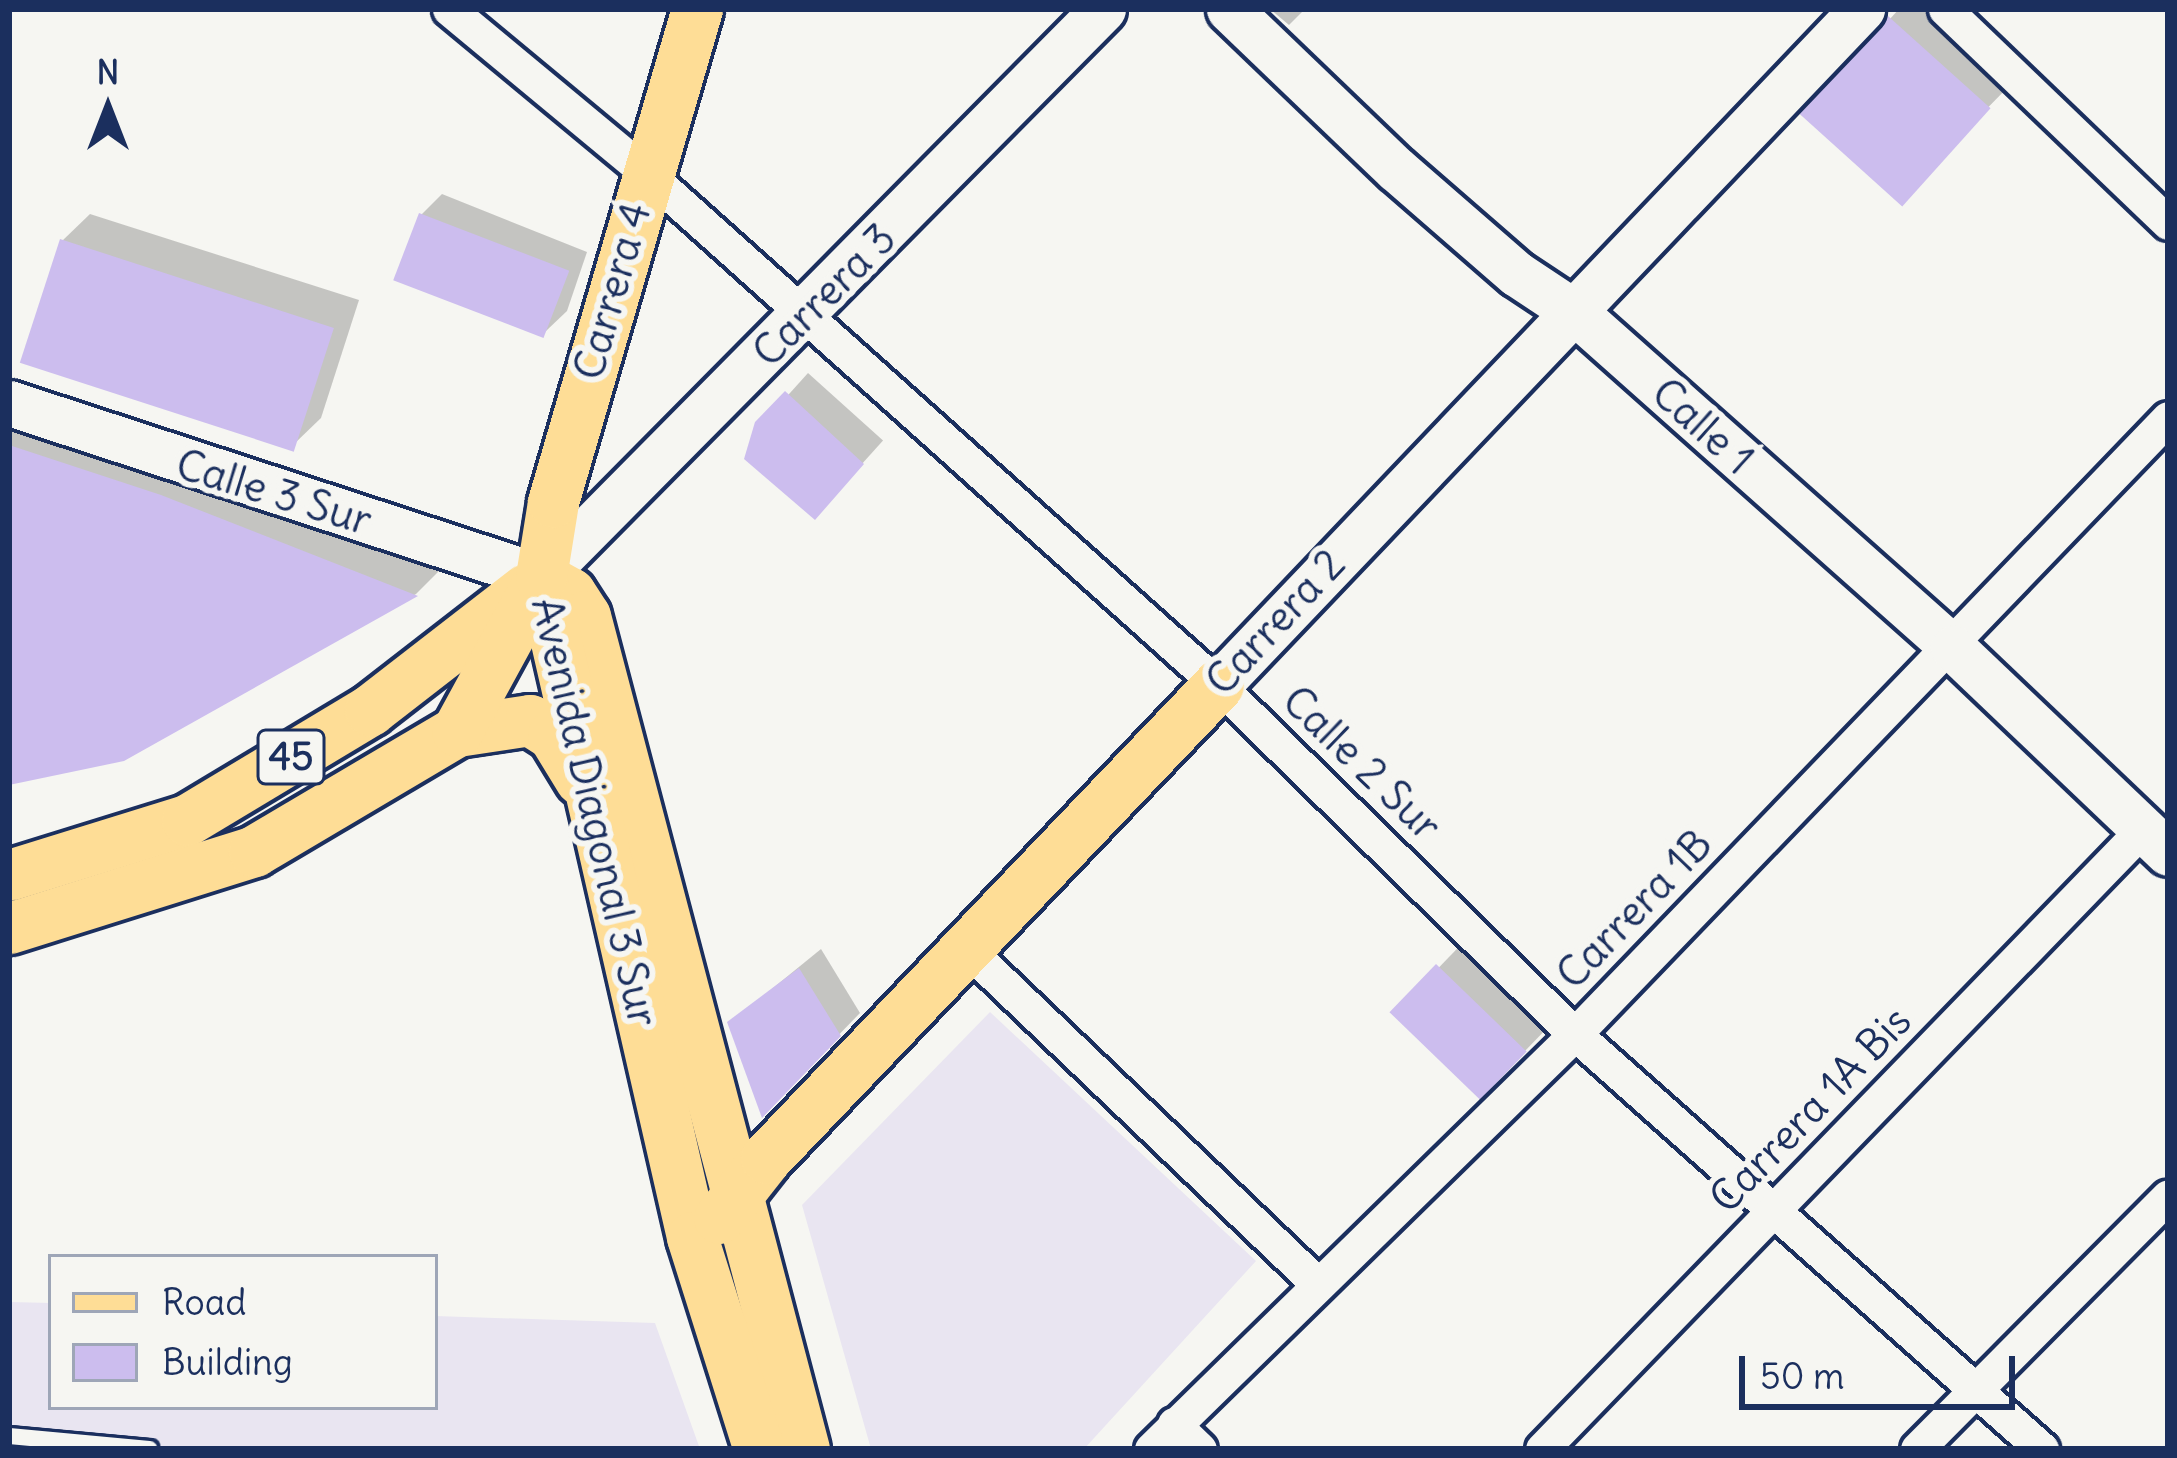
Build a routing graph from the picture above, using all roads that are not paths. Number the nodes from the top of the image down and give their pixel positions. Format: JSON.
{"nodes":[{"id":1,"x":449,"y":9,"type":"edge"},
{"id":2,"x":698,"y":9,"type":"edge"},
{"id":3,"x":1103,"y":9,"type":"edge"},
{"id":4,"x":1229,"y":9,"type":"edge"},
{"id":5,"x":1862,"y":9,"type":"edge"},
{"id":6,"x":1945,"y":9,"type":"edge"},
{"id":7,"x":645,"y":172,"type":"junction"},
{"id":8,"x":2168,"y":223,"type":"edge"},
{"id":9,"x":1576,"y":313,"type":"junction"},
{"id":10,"x":806,"y":315,"type":"junction"},
{"id":11,"x":9,"y":403,"type":"edge"},
{"id":12,"x":2168,"y":418,"type":"edge"},
{"id":13,"x":541,"y":578,"type":"junction"},
{"id":14,"x":1953,"y":649,"type":"junction"},
{"id":15,"x":1217,"y":685,"type":"junction"},
{"id":16,"x":457,"y":730,"type":"junction"},
{"id":17,"x":594,"y":799,"type":"junction"},
{"id":18,"x":2155,"y":842,"type":"edge"},
{"id":19,"x":9,"y":875,"type":"edge"},
{"id":20,"x":9,"y":928,"type":"edge"},
{"id":21,"x":965,"y":947,"type":"junction"},
{"id":22,"x":1575,"y":1034,"type":"junction"},
{"id":23,"x":2168,"y":1196,"type":"edge"},
{"id":24,"x":735,"y":1207,"type":"junction"},
{"id":25,"x":1777,"y":1208,"type":"junction"},
{"id":26,"x":692,"y":1237,"type":"junction"},
{"id":27,"x":1316,"y":1282,"type":"junction"},
{"id":28,"x":1972,"y":1390,"type":"junction"},
{"id":29,"x":9,"y":1436,"type":"edge"},
{"id":30,"x":1163,"y":1437,"type":"edge"},
{"id":31,"x":149,"y":1449,"type":"edge"},
{"id":32,"x":759,"y":1449,"type":"edge"},
{"id":33,"x":804,"y":1449,"type":"edge"},
{"id":34,"x":1200,"y":1449,"type":"edge"},
{"id":35,"x":1542,"y":1449,"type":"edge"},
{"id":36,"x":1917,"y":1449,"type":"edge"},
{"id":37,"x":2042,"y":1449,"type":"edge"}],
"edges":[{"from":1,"to":7,"type":"street","name":"Calle 2 Sur"},
{"from":2,"to":7,"type":"main road","name":"Carrera 4"},
{"from":3,"to":10,"type":"main road","name":"Carrera 3"},
{"from":4,"to":9,"type":"main road","name":"Calle 1"},
{"from":5,"to":9,"type":"main road","name":"Carrera 2"},
{"from":6,"to":8,"type":"street"},
{"from":7,"to":10,"type":"street","name":"Calle 2 Sur"},
{"from":7,"to":13,"type":"main road","name":"Carrera 4"},
{"from":9,"to":14,"type":"main road","name":"Calle 1"},
{"from":9,"to":15,"type":"main road","name":"Carrera 2"},
{"from":10,"to":13,"type":"main road","name":"Carrera 3"},
{"from":10,"to":15,"type":"street","name":"Calle 2 Sur"},
{"from":11,"to":13,"type":"main road","name":"Calle 3 Sur"},
{"from":12,"to":14,"type":"street","name":"Carrera 1B"},
{"from":13,"to":16,"type":"main road"},
{"from":13,"to":17,"type":"main road","name":"Avenida Diagonal 3 Sur"},
{"from":13,"to":19,"type":"main road","number":"45"},
{"from":13,"to":24,"type":"main road","name":"Avenida Diagonal 3 Sur"},
{"from":14,"to":18,"type":"main road","name":"Calle 1"},
{"from":14,"to":22,"type":"street","name":"Carrera 1B"},
{"from":15,"to":21,"type":"main road","name":"Carrera 2"},
{"from":15,"to":22,"type":"street","name":"Calle 2 Sur"},
{"from":16,"to":17,"type":"main road"},
{"from":16,"to":20,"type":"main road"},
{"from":17,"to":26,"type":"main road","name":"Avenida Diagonal 3 Sur"},
{"from":18,"to":25,"type":"street","name":"Carrera 1A Bis"},
{"from":21,"to":24,"type":"main road","name":"Carrera 2"},
{"from":21,"to":27,"type":"street"},
{"from":22,"to":25,"type":"street","name":"Calle 2 Sur"},
{"from":22,"to":27,"type":"street","name":"Carrera 1B"},
{"from":23,"to":28,"type":"street"},
{"from":24,"to":26,"type":"main road","name":"Carrera 2"},
{"from":24,"to":33,"type":"main road","name":"Avenida Diagonal 3 Sur"},
{"from":25,"to":28,"type":"street","name":"Calle 2 Sur"},
{"from":25,"to":35,"type":"street","name":"Carrera 1A Bis"},
{"from":26,"to":32,"type":"main road","name":"Avenida Diagonal 3 Sur"},
{"from":27,"to":30,"type":"street","name":"Carrera 1B"},
{"from":28,"to":36,"type":"street"},
{"from":28,"to":37,"type":"street","name":"Calle 2 Sur"},
{"from":29,"to":31,"type":"lane"},
{"from":30,"to":34,"type":"street"}]}
